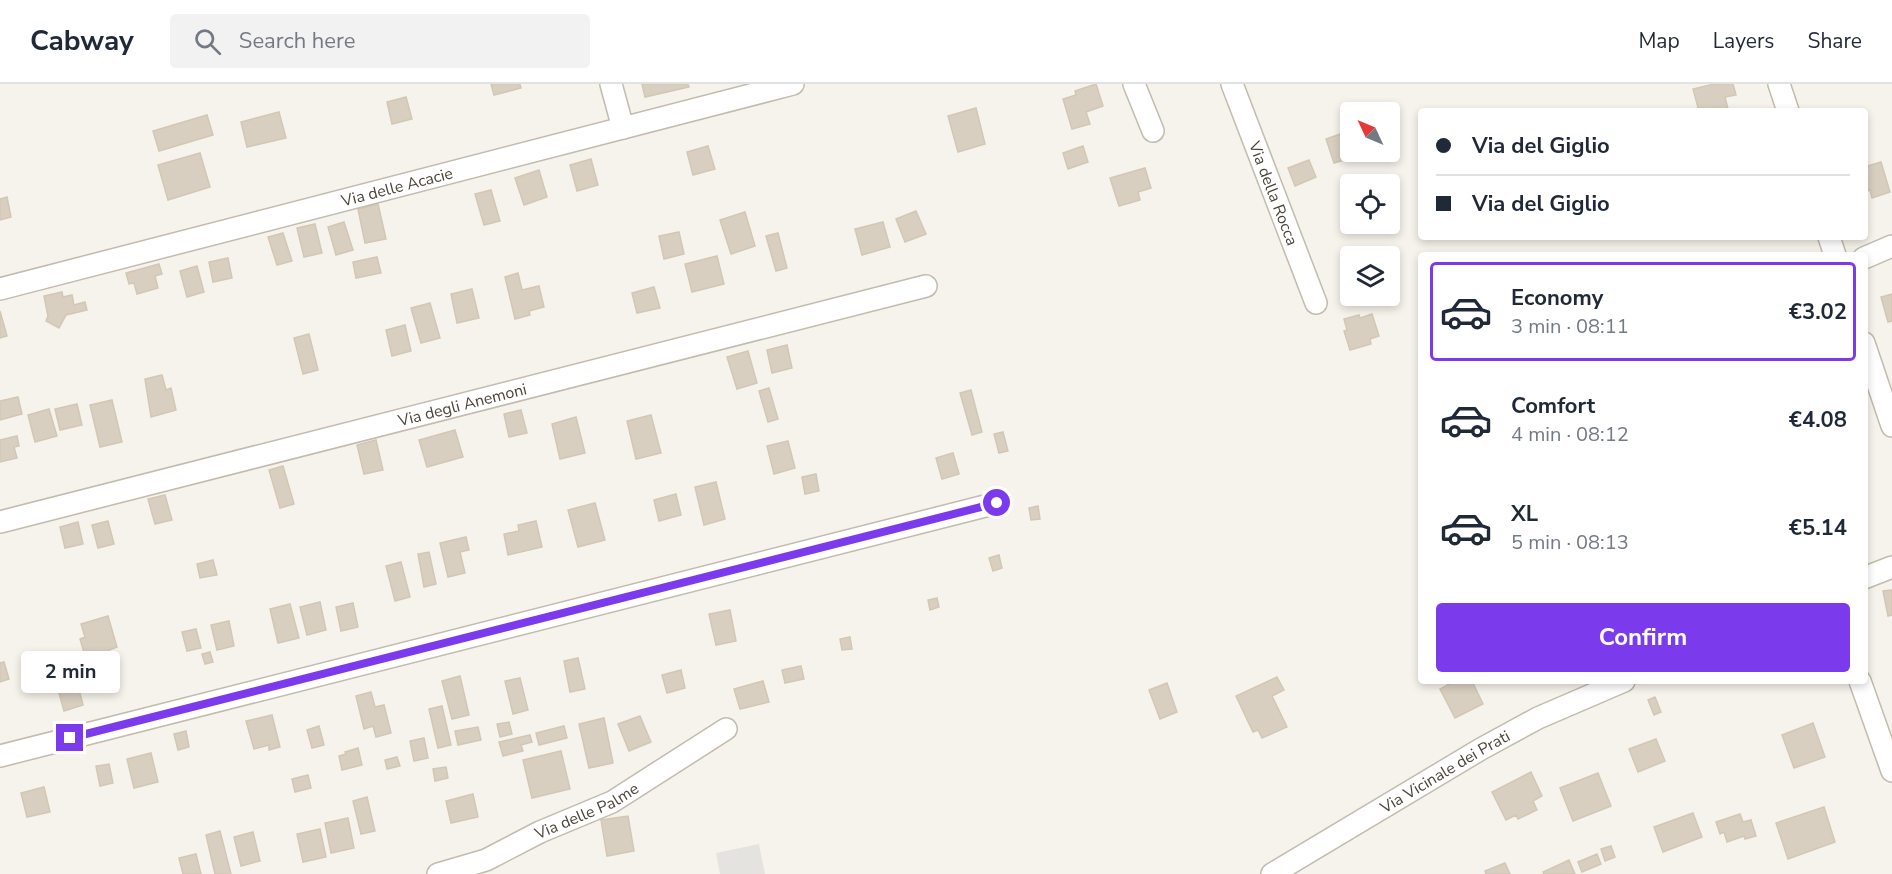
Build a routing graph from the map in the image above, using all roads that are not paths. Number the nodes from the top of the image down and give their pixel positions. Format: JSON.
{"nodes":[{"id":1,"x":611,"y":84,"type":"edge"},
{"id":2,"x":793,"y":84,"type":"edge"},
{"id":3,"x":1134,"y":84,"type":"edge"},
{"id":4,"x":1232,"y":84,"type":"edge"},
{"id":5,"x":1779,"y":84,"type":"edge"},
{"id":6,"x":739,"y":91,"type":"edge"},
{"id":7,"x":1787,"y":108,"type":"edge"},
{"id":8,"x":623,"y":128,"type":"junction"},
{"id":9,"x":1154,"y":130,"type":"dead end"},
{"id":10,"x":1892,"y":246,"type":"edge"},
{"id":11,"x":1868,"y":256,"type":"edge"},
{"id":12,"x":926,"y":286,"type":"dead end"},
{"id":13,"x":0,"y":289,"type":"edge"},
{"id":14,"x":1316,"y":303,"type":"dead end"},
{"id":15,"x":1868,"y":355,"type":"edge"},
{"id":16,"x":1892,"y":426,"type":"edge"},
{"id":17,"x":997,"y":503,"type":"dead end"},
{"id":18,"x":0,"y":522,"type":"edge"},
{"id":19,"x":1892,"y":567,"type":"edge"},
{"id":20,"x":1868,"y":576,"type":"edge"},
{"id":21,"x":1617,"y":684,"type":"edge"},
{"id":22,"x":1861,"y":684,"type":"edge"},
{"id":23,"x":726,"y":729,"type":"dead end"},
{"id":24,"x":0,"y":756,"type":"edge"},
{"id":25,"x":1892,"y":771,"type":"edge"},
{"id":26,"x":438,"y":874,"type":"edge"},
{"id":27,"x":1272,"y":874,"type":"edge"}],
"edges":[{"from":1,"to":8,"type":"street"},
{"from":2,"to":6,"type":"street","name":"Via delle Acacie"},
{"from":3,"to":9,"type":"street"},
{"from":4,"to":14,"type":"street","name":"Via della Rocca"},
{"from":5,"to":7,"type":"street"},
{"from":6,"to":8,"type":"street","name":"Via delle Acacie"},
{"from":8,"to":13,"type":"street","name":"Via delle Acacie"},
{"from":10,"to":11,"type":"street"},
{"from":12,"to":18,"type":"street","name":"Via degli Anemoni"},
{"from":15,"to":16,"type":"street"},
{"from":17,"to":24,"type":"street"},
{"from":19,"to":20,"type":"street"},
{"from":21,"to":27,"type":"street","name":"Via Vicinale dei Prati"},
{"from":22,"to":25,"type":"street"},
{"from":23,"to":26,"type":"street","name":"Via delle Palme"}]}
